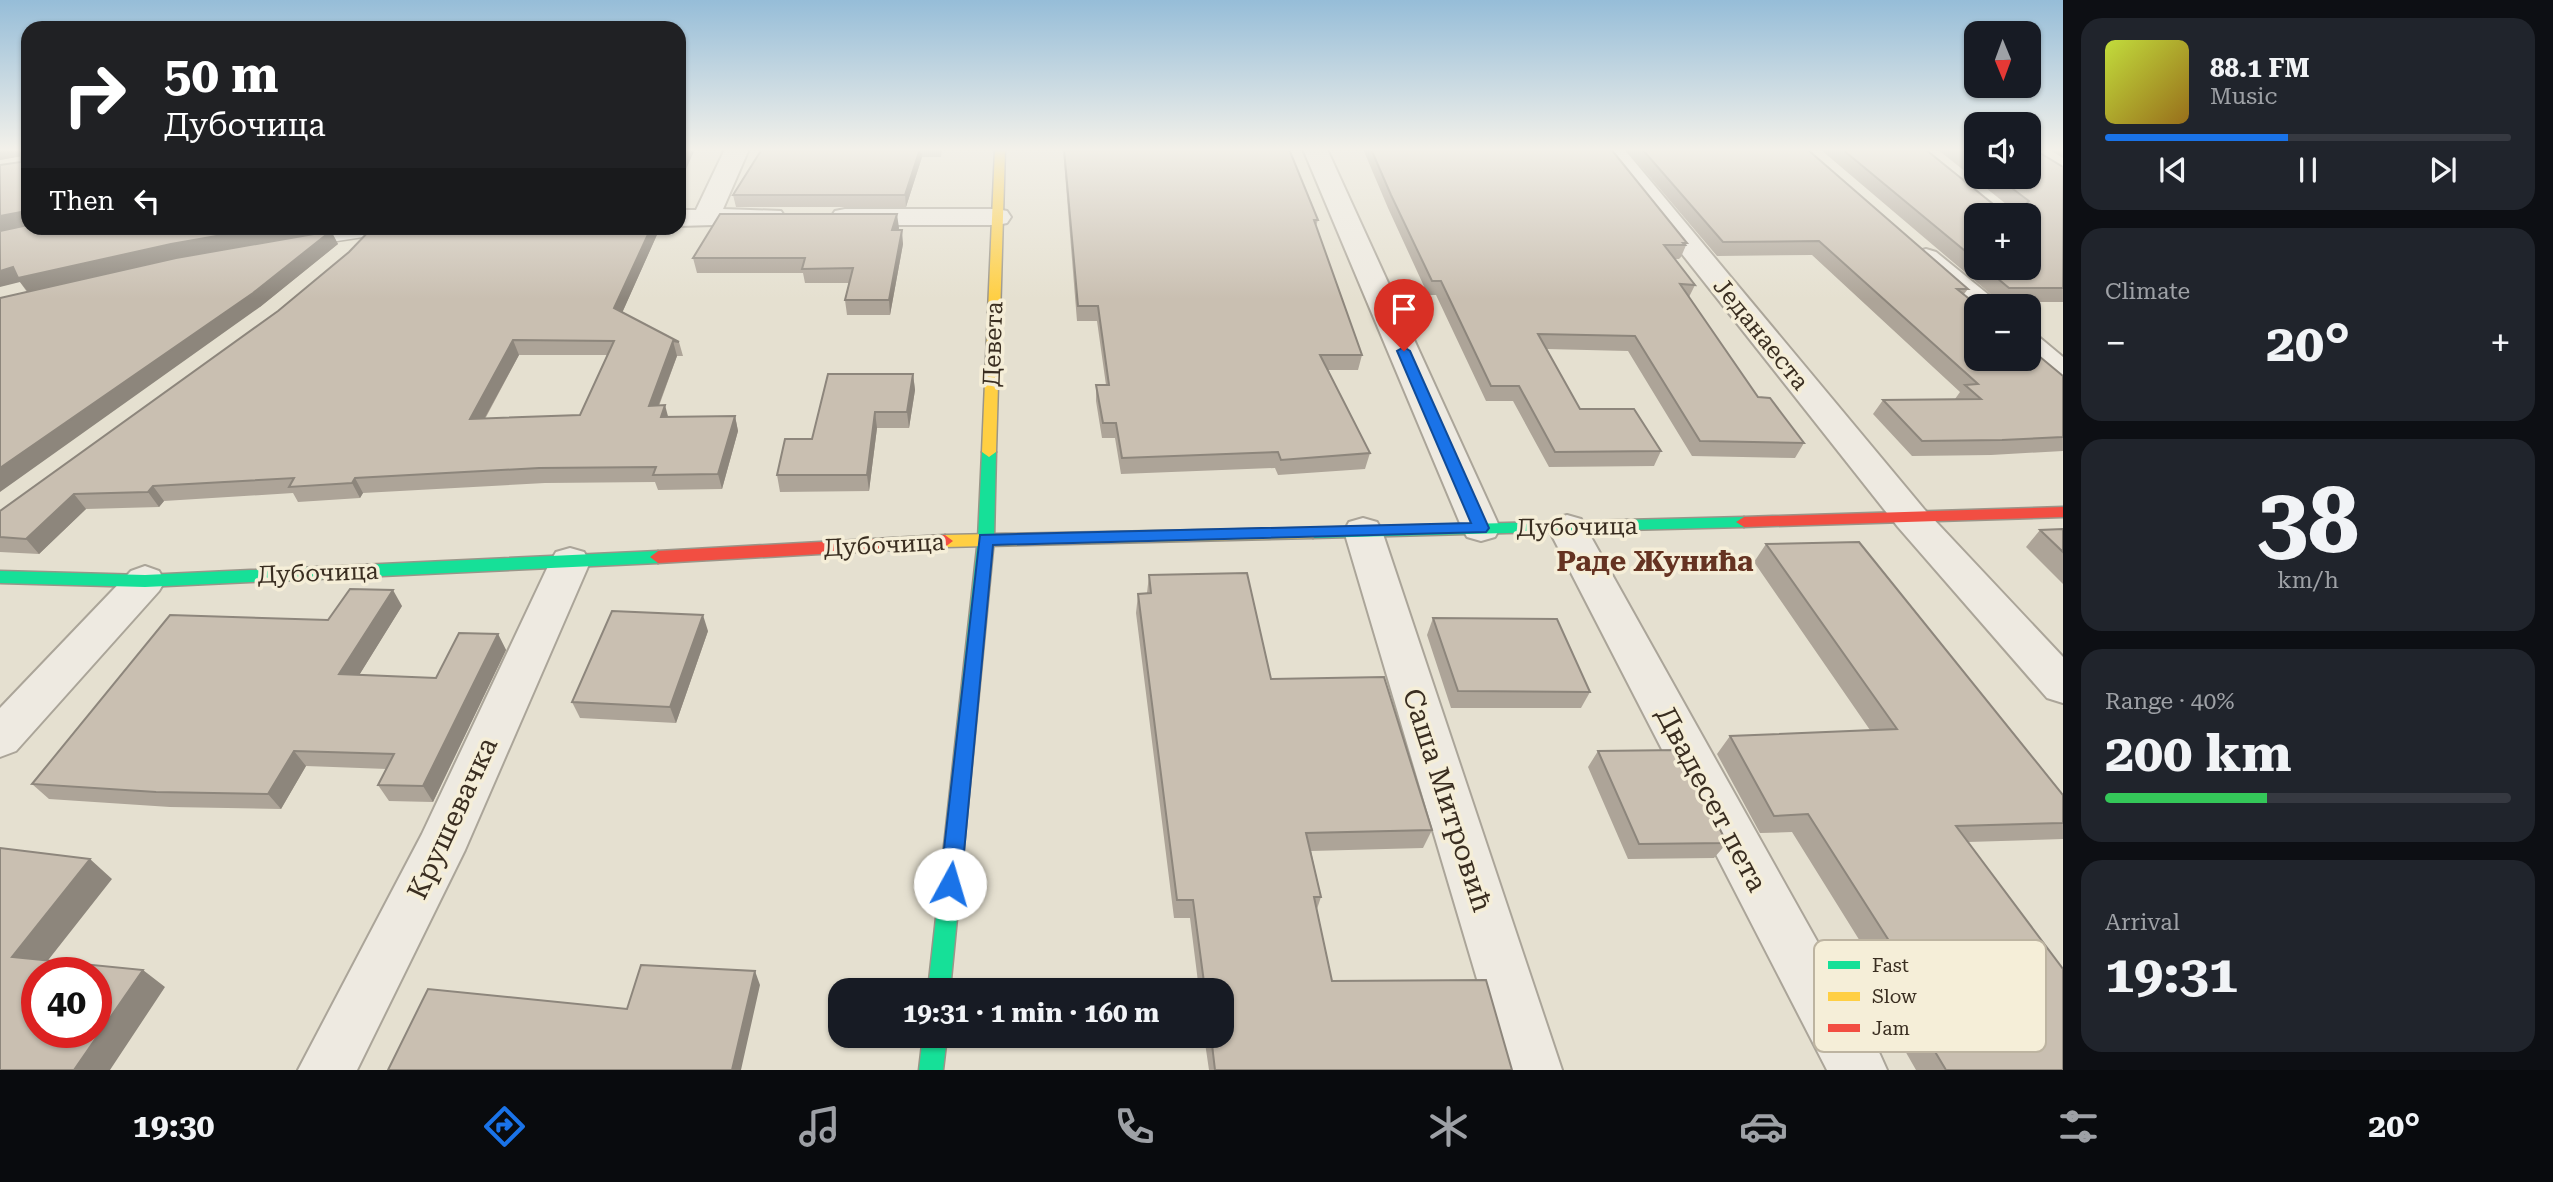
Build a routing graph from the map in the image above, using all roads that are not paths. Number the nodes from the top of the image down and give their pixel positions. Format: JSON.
{"nodes":[{"id":1,"x":715,"y":199,"type":"edge"},
{"id":2,"x":998,"y":199,"type":"edge"},
{"id":3,"x":1337,"y":199,"type":"edge"},
{"id":4,"x":1651,"y":199,"type":"edge"},
{"id":5,"x":997,"y":217,"type":"junction"},
{"id":6,"x":686,"y":218,"type":"edge"},
{"id":7,"x":706,"y":218,"type":"junction"},
{"id":8,"x":341,"y":235,"type":"edge"},
{"id":9,"x":371,"y":235,"type":"edge"},
{"id":10,"x":1902,"y":238,"type":"edge"},
{"id":11,"x":291,"y":243,"type":"edge"},
{"id":12,"x":334,"y":266,"type":"edge"},
{"id":13,"x":1970,"y":294,"type":"edge"},
{"id":14,"x":2041,"y":355,"type":"edge"},
{"id":15,"x":2063,"y":373,"type":"edge"},
{"id":16,"x":2063,"y":512,"type":"edge"},
{"id":17,"x":1910,"y":518,"type":"junction"},
{"id":18,"x":1481,"y":528,"type":"junction"},
{"id":19,"x":1567,"y":528,"type":"junction"},
{"id":20,"x":1363,"y":531,"type":"junction"},
{"id":21,"x":986,"y":539,"type":"junction"},
{"id":22,"x":570,"y":562,"type":"junction"},
{"id":23,"x":0,"y":577,"type":"edge"},
{"id":24,"x":145,"y":581,"type":"junction"},
{"id":25,"x":2063,"y":686,"type":"edge"},
{"id":26,"x":0,"y":738,"type":"edge"},
{"id":27,"x":940,"y":978,"type":"edge"},
{"id":28,"x":1814,"y":988,"type":"edge"},
{"id":29,"x":934,"y":1048,"type":"edge"},
{"id":30,"x":1848,"y":1052,"type":"edge"},
{"id":31,"x":327,"y":1070,"type":"edge"},
{"id":32,"x":931,"y":1070,"type":"edge"},
{"id":33,"x":1534,"y":1070,"type":"edge"},
{"id":34,"x":1858,"y":1070,"type":"edge"}],
"edges":[{"from":1,"to":7,"type":"street"},
{"from":2,"to":5,"type":"street","name":"Девета"},
{"from":3,"to":18,"type":"street"},
{"from":4,"to":17,"type":"street","name":"Једанаеста"},
{"from":5,"to":7,"type":"street"},
{"from":5,"to":21,"type":"street","name":"Девета"},
{"from":6,"to":7,"type":"street"},
{"from":8,"to":11,"type":"lane"},
{"from":9,"to":12,"type":"street"},
{"from":10,"to":13,"type":"street"},
{"from":14,"to":15,"type":"street"},
{"from":16,"to":17,"type":"street","name":"Дубочица"},
{"from":17,"to":19,"type":"street","name":"Дубочица"},
{"from":17,"to":25,"type":"street","name":"Једанаеста"},
{"from":18,"to":19,"type":"street","name":"Дубочица"},
{"from":18,"to":20,"type":"street","name":"Дубочица"},
{"from":19,"to":28,"type":"street","name":"Двадесет пета"},
{"from":20,"to":21,"type":"street","name":"Дубочица"},
{"from":20,"to":33,"type":"street","name":"Саша Митровић"},
{"from":21,"to":22,"type":"street","name":"Дубочица"},
{"from":21,"to":27,"type":"street","name":"Девета"},
{"from":22,"to":24,"type":"street","name":"Дубочица"},
{"from":22,"to":31,"type":"street","name":"Крушевачка"},
{"from":23,"to":24,"type":"street","name":"Дубочица"},
{"from":24,"to":26,"type":"street"},
{"from":29,"to":32,"type":"street"},
{"from":30,"to":34,"type":"street","name":"Двадесет пета"}]}
